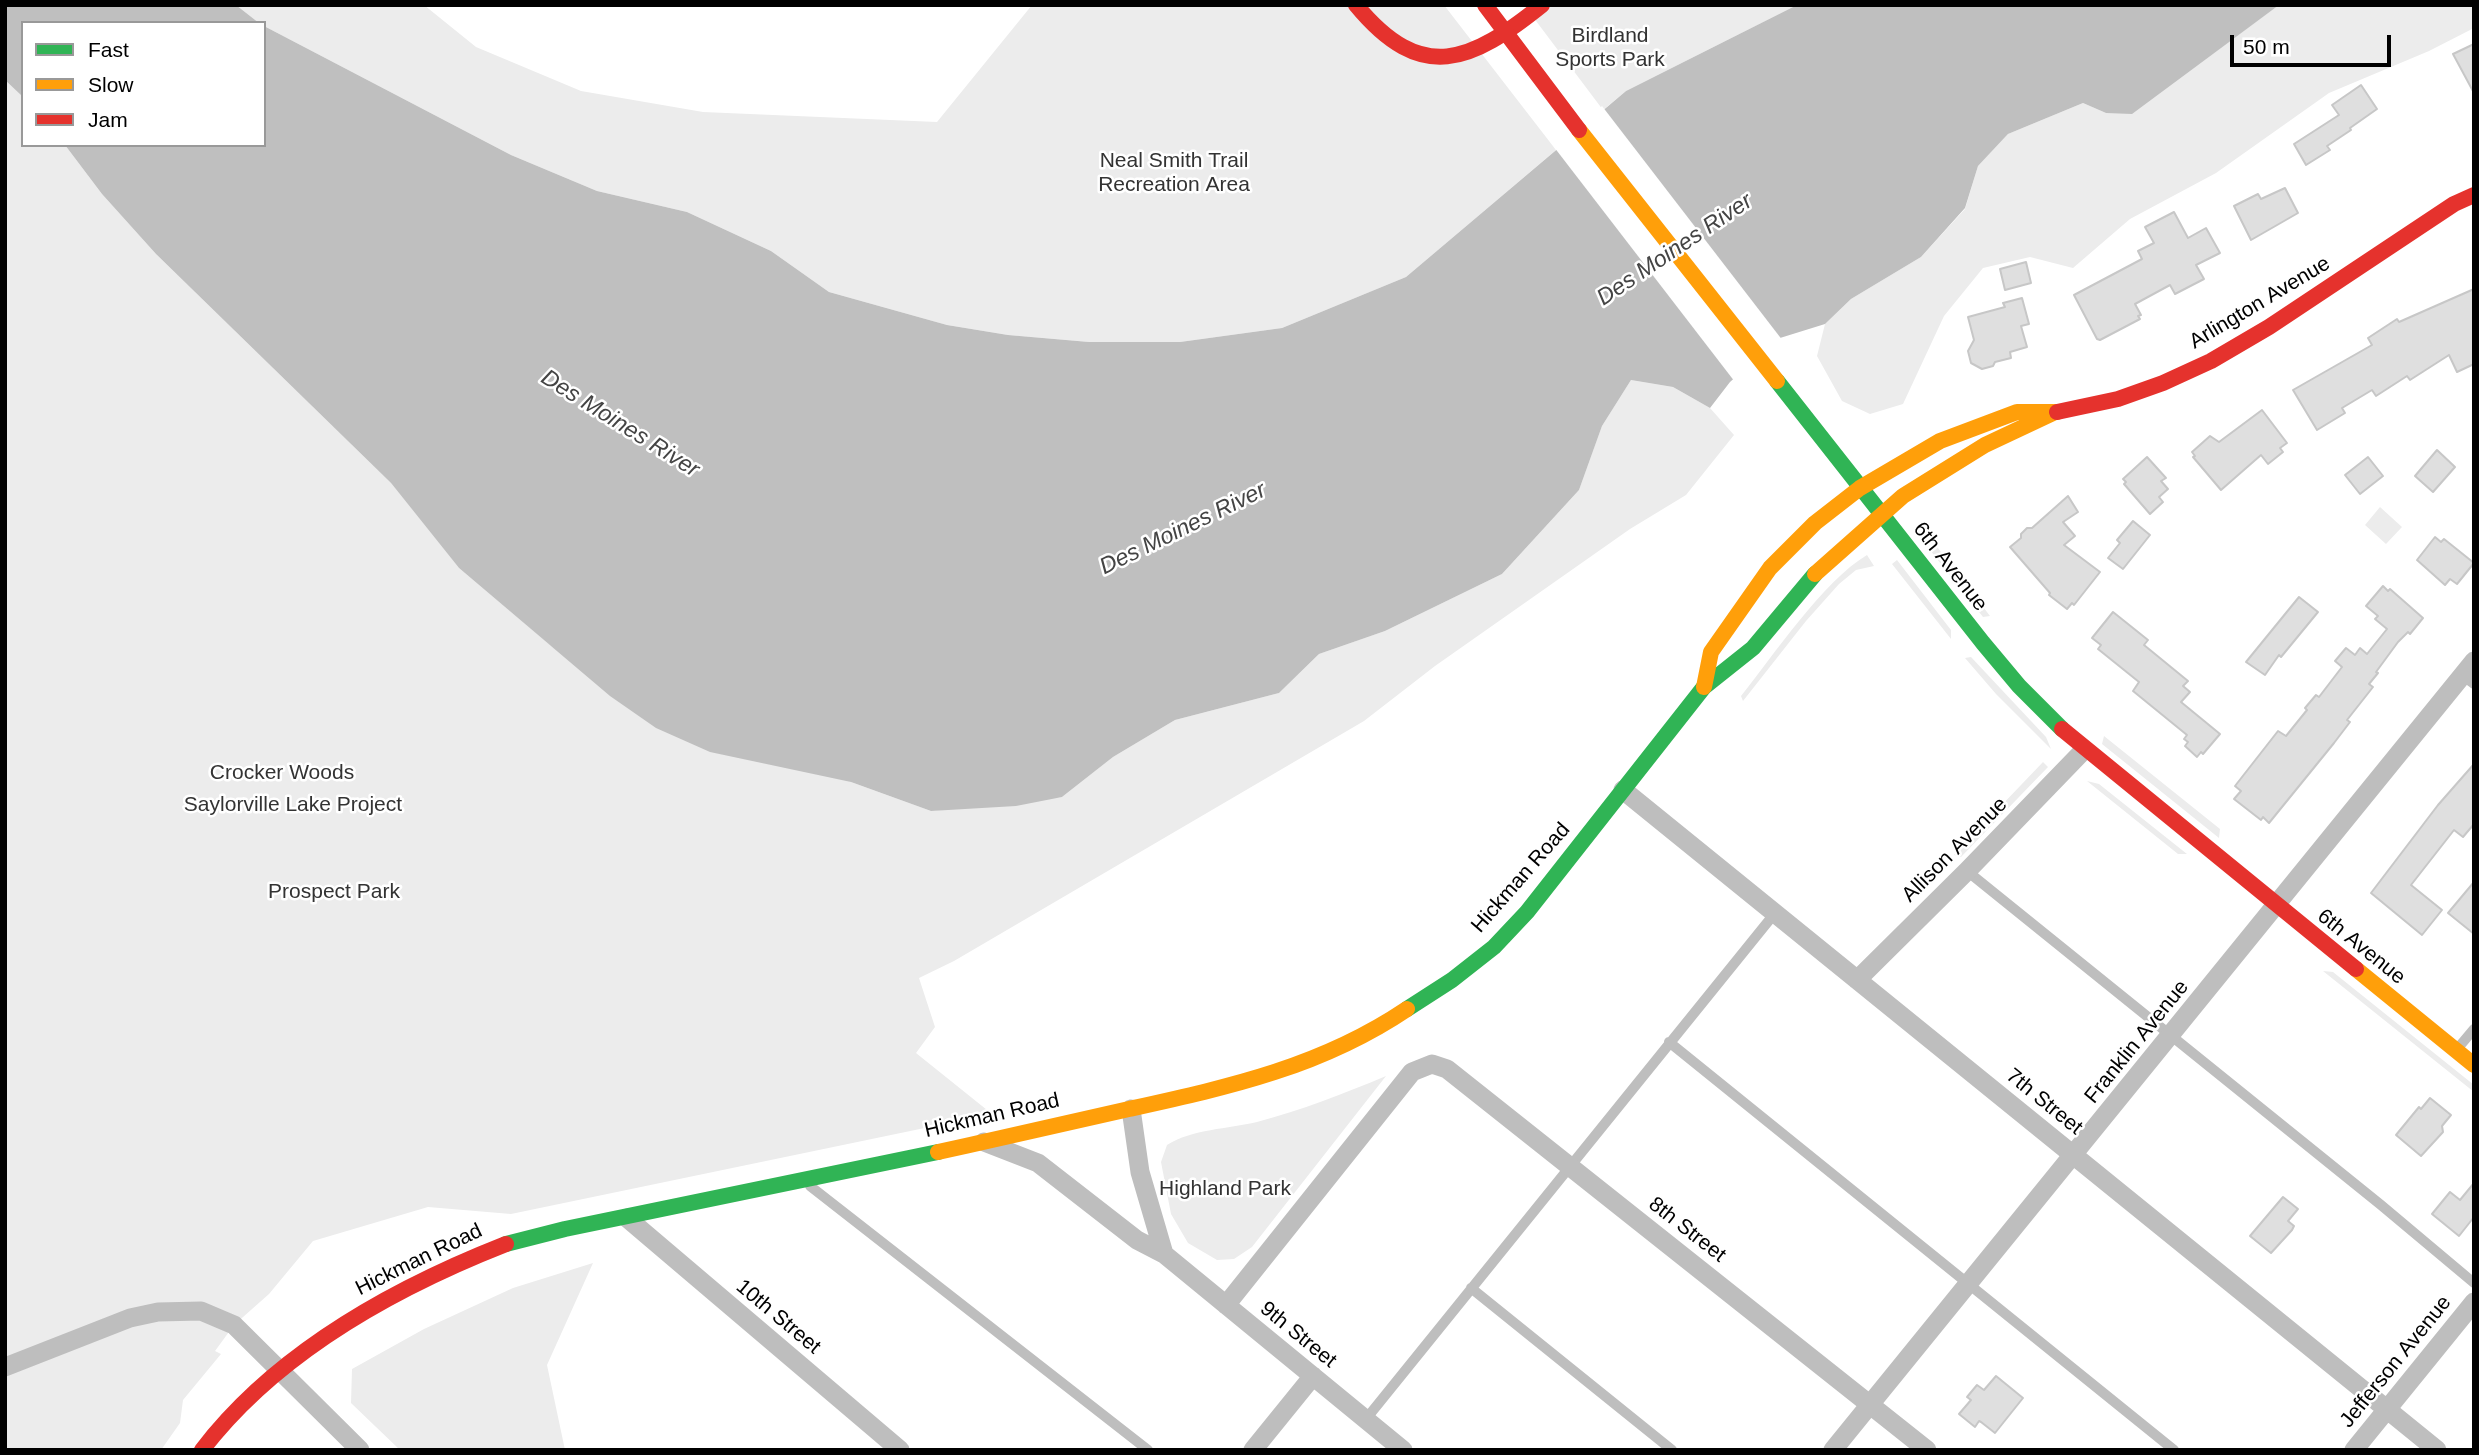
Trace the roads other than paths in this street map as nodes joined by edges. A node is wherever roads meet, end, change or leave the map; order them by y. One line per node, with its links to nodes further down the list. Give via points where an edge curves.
1 (1356, 5): 3 (main road, via 1399,45 1425,56 1450,58 1489,46)
2 (1485, 5): 6 (main road, 6th Avenue, bridge)
3 (1542, 5)
4 (2474, 195): 5 (main road, Arlington Avenue, via 2211,360 2118,399)
5 (2053, 413): 6 (main road, Arlington Avenue, via 2017,412 1975,426); 7 (main road, Arlington Avenue, via 1950,465)
6 (1860, 488): 7 (main road, 6th Avenue); 9 (main road, Hickman Road, via 1815,523 1770,568 1711,652)
7 (1881, 514): 9 (main road, Hickman Road, via 1820,568 1754,648); 10 (main road, 6th Avenue, via 2019,687)
8 (2470, 673): 13 (street, Franklin Avenue)
9 (1704, 687): 11 (main road, Hickman Road)
10 (2084, 750): 12 (street, Allison Avenue); 13 (main road, 6th Avenue)
11 (1623, 790): 14 (street, 7th Street); 21 (main road, Hickman Road, via 1543,893 1494,947 1381,1027 1292,1068)
12 (1967, 872): 15 (street, Allison Avenue); 17 (lane)
13 (2275, 904): 17 (street, Franklin Avenue); 19 (main road, 6th Avenue)
14 (1775, 913): 15 (street, 7th Street); 18 (lane)
15 (1857, 980): 23 (street, 7th Street)
16 (2474, 1029): 19 (lane)
17 (2170, 1037): 23 (street, Franklin Avenue); 28 (lane)
18 (1669, 1042): 24 (lane); 29 (lane)
19 (2456, 1051): 20 (main road, 6th Avenue)
20 (2474, 1065)
21 (1131, 1109): 22 (main road, Hickman Road); 27 (street, via 1140,1172)
22 (984, 1142): 25 (main road, Hickman Road); 27 (street, 9th Street, via 1038,1163 1137,1240)
23 (2074, 1155): 29 (street, Franklin Avenue); 37 (street, 7th Street)
24 (1569, 1166): 30 (lane); 32 (street, 8th Street, via 1447,1069 1432,1064 1412,1072); 36 (street, 8th Street)
25 (804, 1181): 26 (main road, Hickman Road); 42 (lane)
26 (627, 1218): 34 (main road, Hickman Road, via 511,1242 458,1263 359,1315); 41 (street, 10th Street)
27 (1164, 1254): 32 (street, 9th Street)
28 (2474, 1283)
29 (1969, 1284): 36 (street, Franklin Avenue); 48 (lane)
30 (1471, 1289): 38 (lane); 45 (lane)
31 (2474, 1302): 37 (street, Jefferson Avenue)
32 (1226, 1305): 35 (street, 9th Street)
33 (5, 1367): 34 (street, via 130,1318 201,1311 234,1325)
34 (280, 1370): 39 (main road, Hickman Road); 40 (street)
35 (1313, 1376): 38 (street, 9th Street); 43 (street)
36 (1870, 1404): 46 (street, Franklin Avenue); 47 (street, 8th Street)
37 (2387, 1409): 49 (street, Jefferson Avenue); 50 (street, 7th Street)
38 (1366, 1419): 44 (street, 9th Street)
39 (202, 1450)
40 (360, 1450)
41 (900, 1450)
42 (1148, 1450)
43 (1253, 1450)
44 (1403, 1450)
45 (1672, 1450)
46 (1833, 1450)
47 (1927, 1450)
48 (2174, 1450)
49 (2354, 1450)
50 (2437, 1450)

